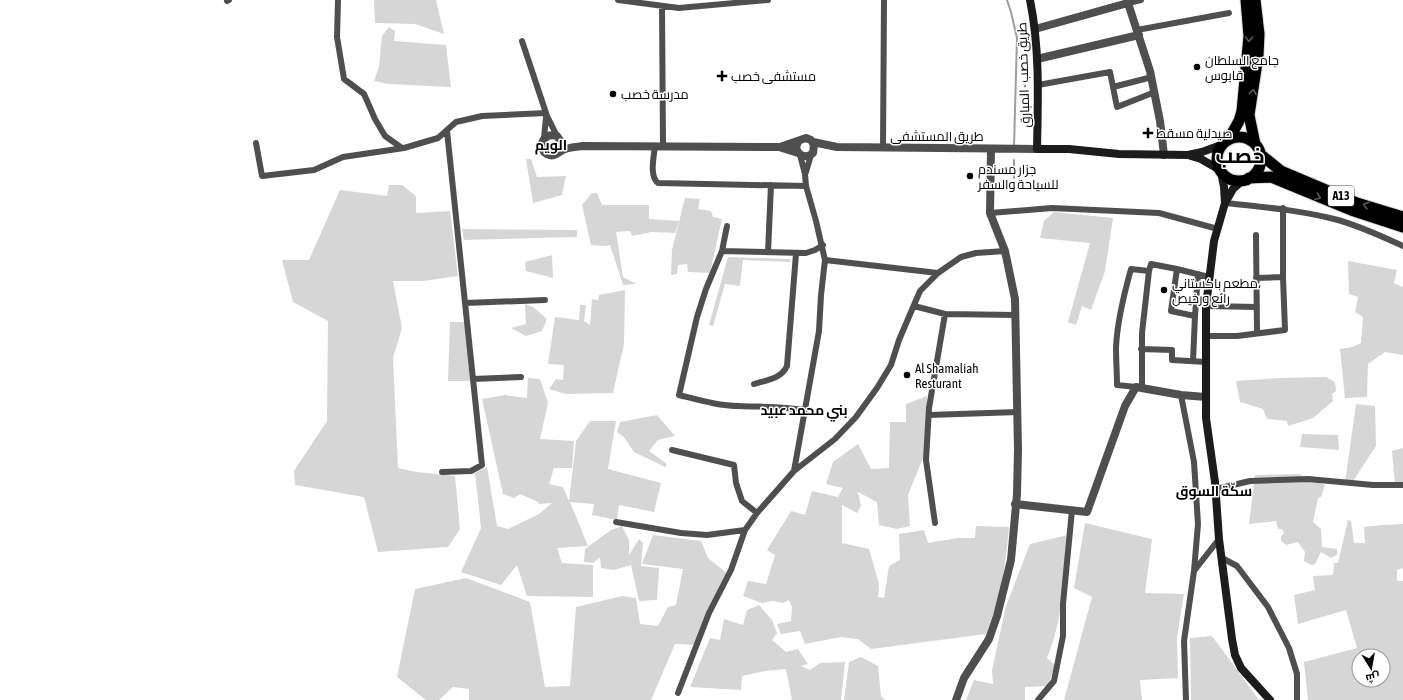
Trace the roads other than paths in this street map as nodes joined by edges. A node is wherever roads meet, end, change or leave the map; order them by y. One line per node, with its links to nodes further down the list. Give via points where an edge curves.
1 (338, 0): 34 (street, via 337,37 344,79 364,94 385,136)
2 (618, 0): 11 (street)
3 (768, 0): 9 (street)
4 (884, 0): 35 (street)
5 (1030, 0): 13 (main road, طريق خصب - المبارق)
6 (1141, 0): 10 (street)
7 (1246, 0): 27 (highway, one-way to 27, via 1249,36 1242,111 1239,121)
8 (1255, 0): 29 (highway, one-way to 8, via 1249,115 1258,56 1259,34)
9 (742, 1): 11 (street, via 679,8)
10 (1127, 2): 13 (street); 14 (street)
11 (662, 6): 31 (street)
12 (1229, 13): 14 (street)
13 (1035, 29): 16 (main road, طريق خصب - المبارق)
14 (1138, 33): 16 (street); 17 (street)
15 (522, 41): 21 (street)
16 (1037, 59): 18 (main road, طريق خصب - المبارق)
17 (1152, 77): 19 (street); 20 (street)
18 (1038, 85): 19 (street, via 1110,72); 37 (main road, طريق خصب - المبارق)
19 (1112, 87): 20 (street, via 1118,107)
20 (1155, 92): 42 (street)
21 (546, 114): 22 (street, via 482,116 456,122); 23 (street); 24 (street)
22 (447, 131): 34 (street, via 438,138); 72 (street)
23 (558, 137): 24 (street, via 552,135); 30 (street); 38 (street, via 562,144)
24 (544, 138): 38 (street, via 542,149 547,155 555,156)
25 (798, 142): 26 (street, via 806,138); 32 (street); 39 (street, via 796,147)
26 (813, 142): 33 (street, طريق المستشفى); 40 (street, via 815,147)
27 (1225, 142): 29 (highway, via 1240,136); 43 (main road); 44 (highway, via 1218,150 1216,160)
28 (256, 143): 34 (street, via 262,176 314,170 343,157)
29 (1255, 144): 41 (highway, A13)
30 (583, 146): 31 (street); 38 (street)
31 (659, 146): 32 (street); 47 (street, via 653,173 658,183)
32 (779, 147): 39 (street)
33 (837, 147): 35 (street, طريق المستشفى); 40 (street, طريق المستشفى)
34 (402, 148)
35 (883, 148): 36 (street, طريق المستشفى)
36 (991, 149): 37 (street, طريق المستشفى); 51 (street)
37 (1037, 149): 42 (main road)
38 (561, 151)
39 (799, 154): 40 (street, via 805,157); 45 (street)
40 (812, 154): 45 (street)
41 (1260, 154): 46 (highway, via 1259,168 1253,176); 52 (highway, A13, one-way to 41, via 1357,203 1282,171)
42 (1164, 155): 43 (main road)
43 (1188, 156): 44 (main road, via 1202,159)
44 (1220, 171): 46 (highway, A13, via 1238,181); 49 (main road)
45 (805, 174): 48 (street)
46 (1246, 179): 49 (main road, via 1233,189); 54 (highway, A13, one-way to 54, via 1271,178 1351,210)
47 (771, 185): 48 (street); 61 (street)
48 (806, 186): 57 (street)
49 (1225, 203): 50 (street); 55 (main road)
50 (1283, 208): 58 (street, via 1335,219); 69 (street)
51 (990, 213): 55 (street, via 1052,208 1159,213); 60 (street)
52 (1403, 217)
53 (727, 226): 59 (street)
54 (1403, 227)
55 (1218, 229): 68 (main road)
56 (1256, 235): 70 (street)
57 (822, 245): 62 (street, via 806,254); 63 (street)
58 (1403, 246)
59 (722, 251): 61 (street); 90 (street, via 697,317 679,395 721,405 788,407)
60 (1005, 251): 66 (street, via 961,257); 77 (street, via 1016,299)
61 (768, 252): 62 (street)
62 (796, 254): 86 (street, via 787,366 780,375)
63 (825, 260): 66 (street); 90 (street, via 819,331)
64 (1177, 269): 65 (street, via 1151,264); 67 (street); 78 (street, via 1171,312)
65 (1149, 271): 81 (street); 87 (street, via 1132,269 1122,307 1116,347 1117,385)
66 (938, 273): 73 (street, via 920,291)
67 (1198, 274): 68 (street); 78 (street)
68 (1209, 277): 74 (main road)
69 (1283, 277): 70 (street); 79 (street, via 1285,330)
70 (1256, 278): 75 (street)
71 (545, 300): 72 (street)
72 (465, 303): 85 (street)
73 (914, 306): 76 (street); 94 (street, via 891,365 856,417 835,439)
74 (1206, 306): 75 (street); 80 (main road)
75 (1257, 307): 79 (street)
76 (945, 314): 77 (street); 92 (street)
77 (1016, 315): 91 (street)
78 (1194, 316): 82 (street)
79 (1257, 333): 80 (street)
80 (1205, 336): 83 (main road)
81 (1141, 349): 82 (street, via 1172,350 1172,360); 87 (street)
82 (1194, 362): 83 (street)
83 (1206, 362): 89 (main road)
84 (521, 377): 85 (street)
85 (473, 379): 95 (street, via 482,465 471,471)
86 (754, 384)
87 (1139, 387): 88 (street); 99 (street, via 1122,413 1087,512)
88 (1181, 395): 89 (street); 106 (street, via 1194,462 1198,524)
89 (1206, 396): 97 (main road, via 1206,418)
90 (804, 410): 94 (street)
91 (1018, 412): 92 (street); 98 (street)
92 (928, 415): 102 (street, via 926,460)
93 (672, 450): 100 (street, via 734,465 742,501)
94 (794, 471): 100 (street)
95 (442, 472)
96 (1403, 485): 97 (street, via 1308,479 1250,481)
97 (1216, 489): 104 (main road)
98 (1015, 504): 99 (street); 108 (street, via 1011,560 997,616 988,639 964,678)
99 (1072, 510): 109 (street, via 1063,604 1063,636 1054,681)
100 (757, 512): 103 (street)
101 (616, 522): 103 (street, via 707,535)
102 (935, 524)
103 (745, 530): 107 (street, via 731,570 709,613)
104 (1219, 539): 105 (main road); 106 (street)
105 (1222, 558): 111 (main road, via 1235,655 1241,668); 112 (street, via 1237,566 1268,607 1289,648 1296,674)
106 (1194, 572): 110 (street, via 1184,641)
107 (678, 693)
108 (956, 700)
109 (1038, 700)
110 (1186, 700)
111 (1270, 700)
112 (1297, 700)

